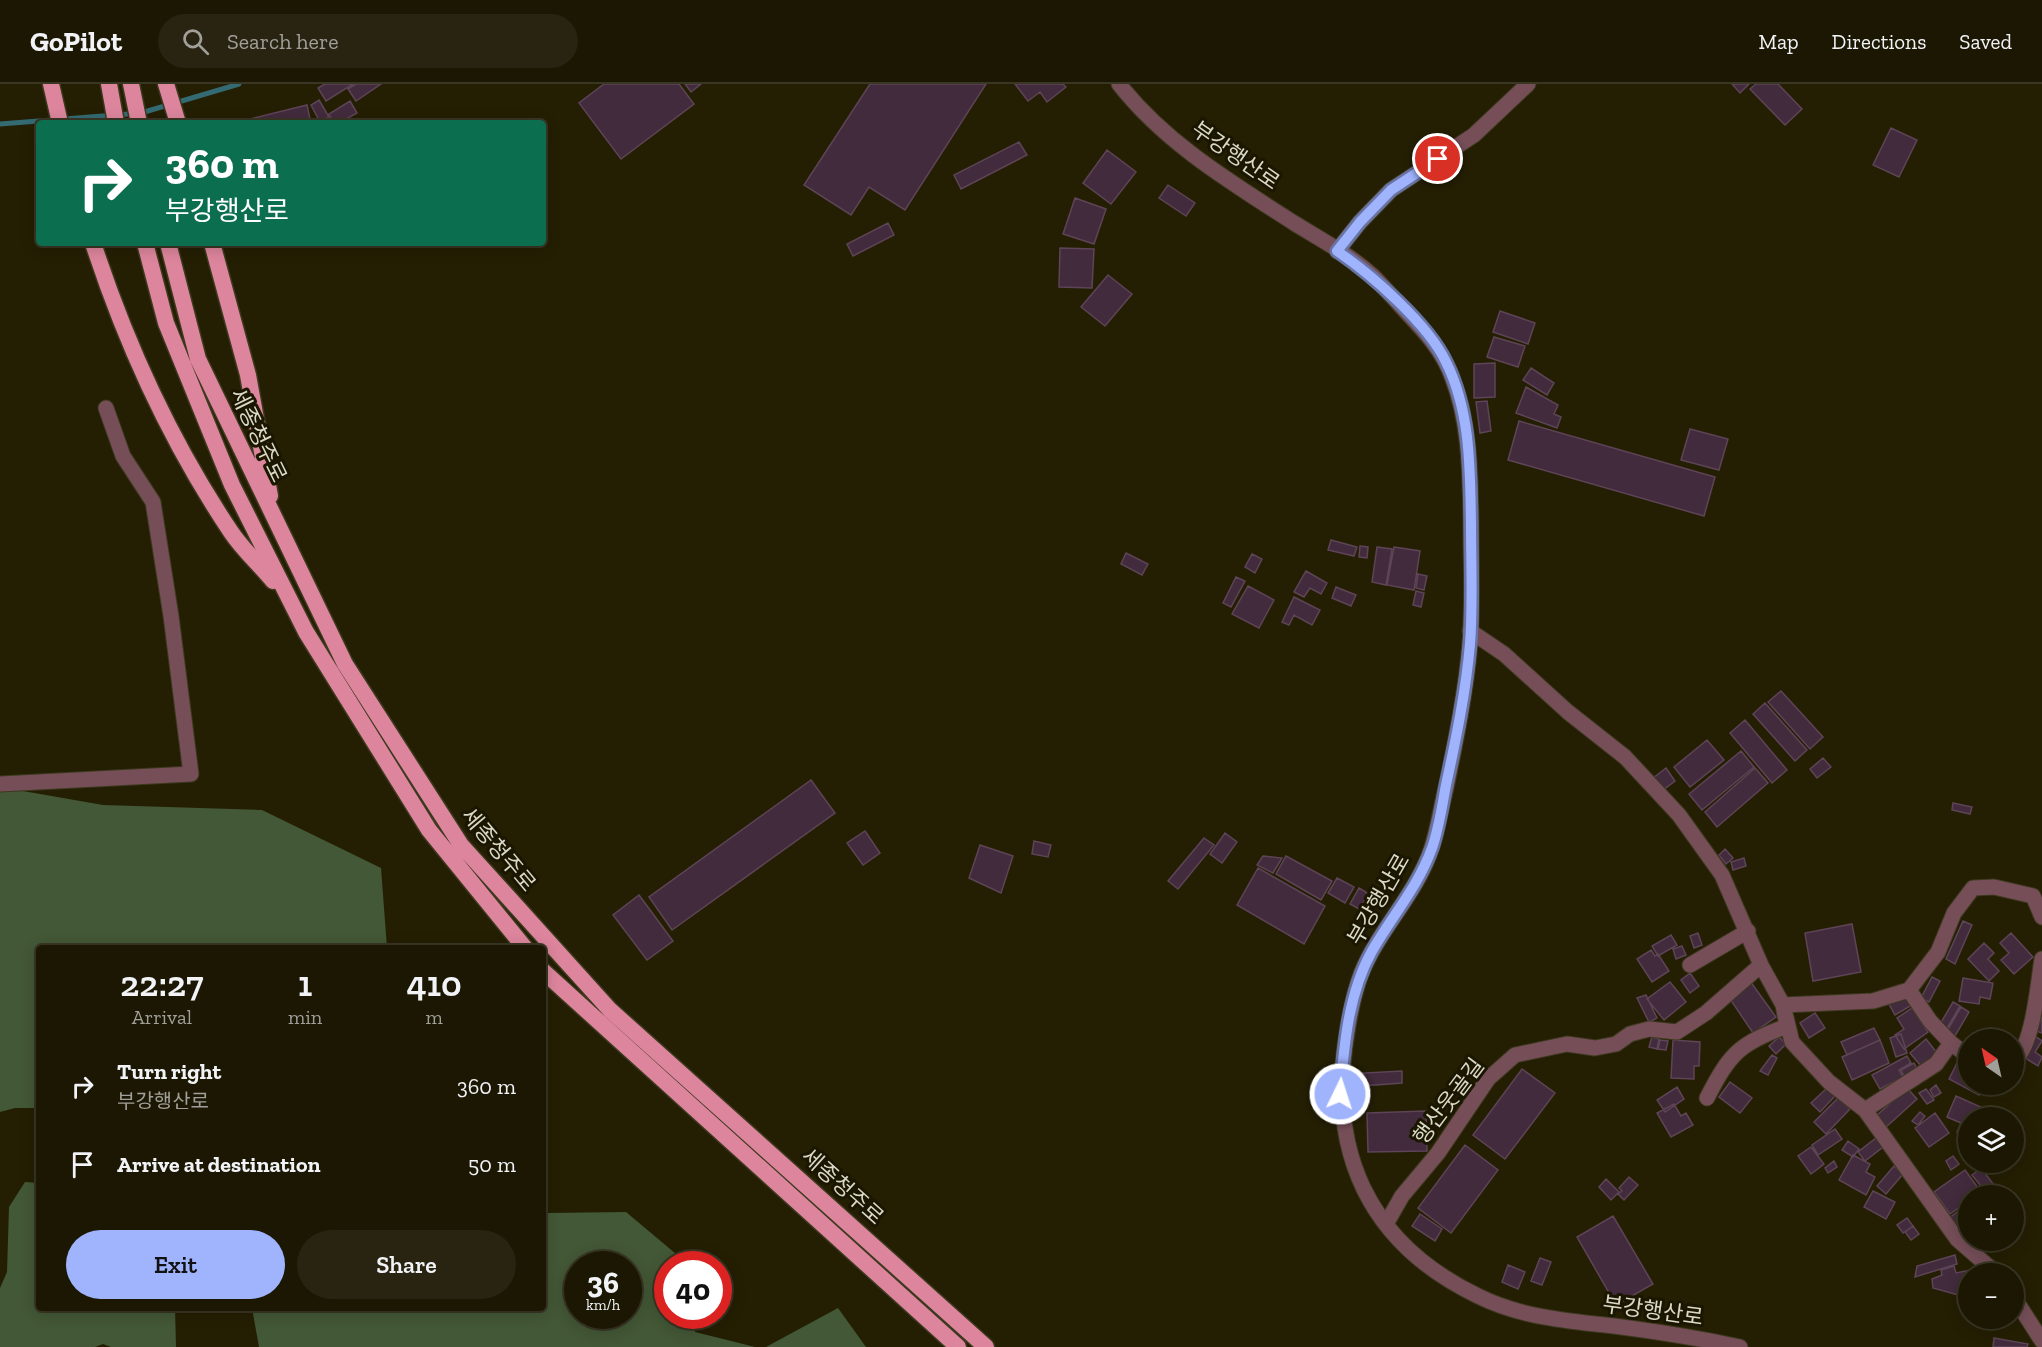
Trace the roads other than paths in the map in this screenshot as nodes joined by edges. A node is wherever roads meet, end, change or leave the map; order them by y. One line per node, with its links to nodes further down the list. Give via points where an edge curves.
1 (109, 84): 8 (highway)
2 (131, 84): 9 (highway)
3 (166, 84): 10 (highway)
4 (1119, 84): 15 (street, 부강행산로, via 1150,120 1190,151)
5 (1528, 84): 15 (street, via 1474,135 1391,190)
6 (52, 90): 7 (highway)
7 (59, 120)
8 (115, 120)
9 (138, 120)
10 (177, 120)
11 (94, 246): 18 (highway, via 115,312 183,453 232,534)
12 (146, 246): 18 (highway, 세종청주로, via 178,354 232,485)
13 (169, 246): 17 (highway, 세종청주로, via 198,359)
14 (213, 246): 17 (highway, via 248,375)
15 (1337, 251): 19 (street, 부강행산로, via 1371,274 1430,338 1446,360 1455,383 1470,461)
16 (106, 408): 20 (street, via 123,456 153,502 191,774)
17 (274, 517): 41 (highway, 세종청주로, via 345,664 461,845 610,1010)
18 (290, 600): 23 (highway, 세종청주로, via 429,830)
19 (1470, 631): 22 (street, via 1504,654 1625,757 1679,815 1722,875); 36 (street, 부강행산로, via 1454,751 1433,846 1421,875 1360,976 1344,1051 1340,1094 1354,1173)
20 (0, 784)
21 (2042, 917): 28 (street, via 2033,896 1994,887 1973,888 1954,913 1938,952)
22 (1748, 931): 25 (street); 26 (street)
23 (523, 945)
24 (2042, 959): 32 (street)
25 (1690, 965)
26 (1761, 965): 29 (street); 36 (street, 행산웃골길, via 1706,1013 1677,1032 1649,1029 1630,1034 1616,1044 1595,1048 1567,1044 1515,1055 1488,1079 1438,1153 1402,1196)
27 (546, 974): 40 (highway, 세종청주로)
28 (1909, 990): 29 (street, via 1873,1001); 31 (street, via 1930,1022)
29 (1784, 1005): 30 (street)
30 (1787, 1026): 34 (street, via 1742,1047 1726,1062); 35 (street, via 1792,1042 1829,1082)
31 (1951, 1043): 33 (street); 35 (street, via 1936,1064)
32 (2024, 1044)
33 (1958, 1048)
34 (1707, 1098)
35 (1864, 1110): 37 (street, via 1957,1239)
36 (1386, 1224): 42 (street, 부강행산로, via 1410,1250 1443,1275 1477,1296 1513,1311)
37 (1984, 1263)
38 (2024, 1313): 39 (street)
39 (2042, 1341)
40 (958, 1347)
41 (986, 1347)
42 (1740, 1347)

